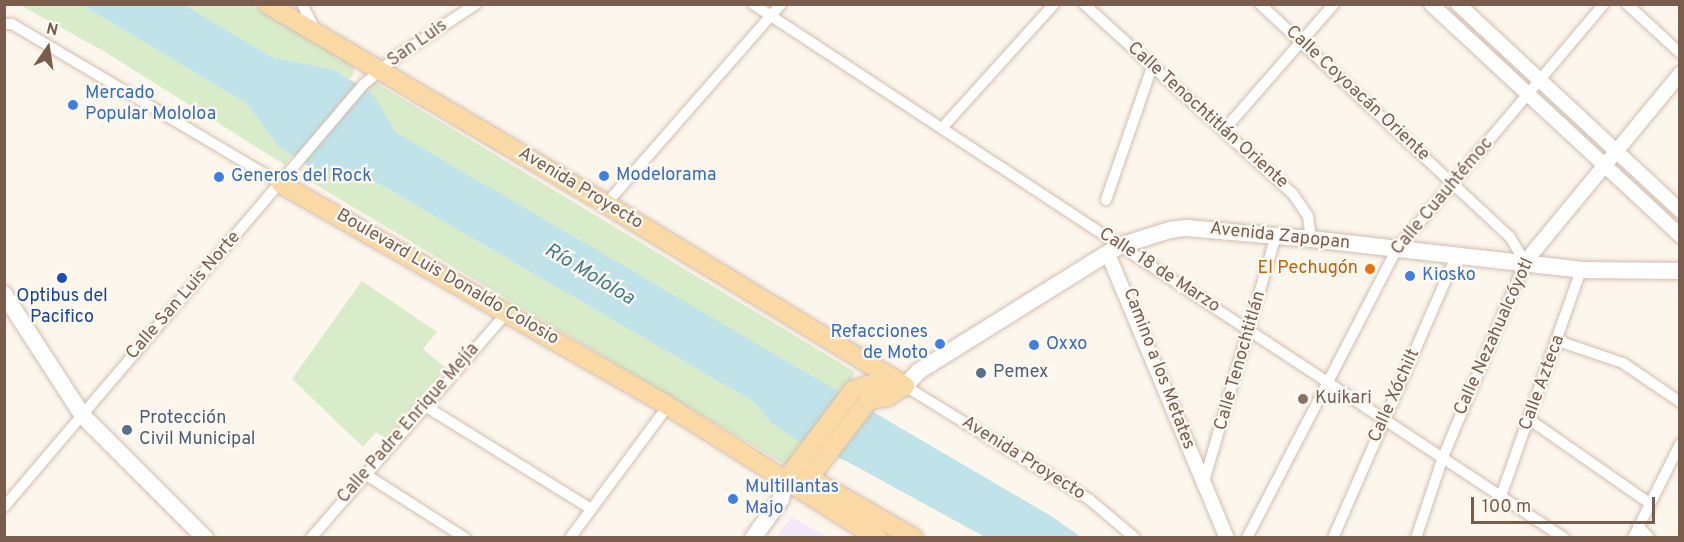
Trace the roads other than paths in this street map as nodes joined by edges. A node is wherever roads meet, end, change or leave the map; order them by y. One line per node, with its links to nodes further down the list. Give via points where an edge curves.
1 (267, 4): 16 (main road, Avenida Proyecto)
2 (302, 4): 16 (street)
3 (753, 4): 14 (street, Calle 18 de Marzo)
4 (781, 4): 14 (street)
5 (1054, 4): 25 (street)
6 (1084, 4): 19 (street, Calle Tenochtitlán Oriente)
7 (1260, 4): 17 (street, Calle Coyoacán Oriente)
8 (1334, 4): 17 (street)
9 (1431, 4): 24 (street)
10 (1458, 4): 22 (street)
11 (1604, 4): 22 (street, Calle Cuauhtémoc)
12 (1627, 4): 18 (street)
13 (473, 5): 20 (street, San Luis)
14 (771, 16): 25 (street, Calle 18 de Marzo); 32 (street)
15 (8, 24): 30 (street, Boulevard Luis Donaldo Colosio)
16 (317, 34): 20 (main road, Avenida Proyecto)
17 (1301, 43): 26 (street); 29 (street, Calle Coyoacán Oriente)
18 (1680, 53)
19 (1152, 67): 26 (street, Calle Tenochtitlán Oriente); 31 (street)
20 (380, 72): 23 (street, San Luis); 32 (main road, Avenida Proyecto)
21 (1680, 74): 27 (street, Calle Nezahualcóyotl)
22 (1539, 79): 24 (street, Calle Cuauhtémoc); 27 (street)
23 (363, 85): 30 (street, Calle San Luis Norte)
24 (1530, 96): 28 (street); 29 (street, Calle Cuauhtémoc)
25 (942, 128): 37 (street, Calle 18 de Marzo)
26 (1224, 130): 36 (street, Calle Tenochtitlán Oriente, via 1302,205)
27 (1616, 149): 28 (street, Calle Nezahualcóyotl); 33 (street)
28 (1606, 163): 34 (street); 40 (street, Calle Nezahualcóyotl)
29 (1452, 181): 38 (street, Calle Cuauhtémoc); 40 (street, Calle Coyoacán Oriente, via 1510,237)
30 (281, 184): 44 (main road, Boulevard Luis Donaldo Colosio); 52 (street, Calle San Luis Norte, via 173,305)
31 (1106, 200)
32 (606, 204): 48 (main road, Avenida Proyecto)
33 (1680, 210)
34 (1680, 235)
35 (1276, 236): 36 (main road, Avenida Zapopan); 37 (main road, Avenida Zapopan, via 1187,228); 45 (street, Calle Tenochtitlán)
36 (1311, 239): 38 (main road, Avenida Zapopan)
37 (1114, 250): 45 (street, Calle 18 de Marzo); 48 (main road, Avenida Zapopan); 60 (street, Camino a los Metates)
38 (1396, 250): 39 (main road, Avenida Zapopan); 47 (street, Calle Cuauhtémoc)
39 (1457, 254): 40 (main road, Avenida Zapopan); 53 (street, Calle Xóchilt)
40 (1525, 262): 41 (main road, Avenida Zapopan); 56 (street, Calle Nezahualcóyotl)
41 (1581, 270): 42 (main road, Avenida Zapopan); 46 (street, Calle Azteca)
42 (1680, 271)
43 (4, 294): 52 (main road)
44 (508, 311): 50 (street, Calle Padre Enrique Mejía); 51 (main road, Boulevard Luis Donaldo Colosio)
45 (1251, 330): 47 (street, Calle 18 de Marzo); 60 (street, Calle Tenochtitlán)
46 (1558, 341): 49 (street, via 1623,363); 54 (street, Calle Azteca)
47 (1328, 381): 53 (street, Calle 18 de Marzo); 75 (street, Calle Cuauhtémoc)
48 (899, 382): 59 (main road, via 887,397 868,400 824,458); 59 (main road, via 853,390 807,448); 73 (street, Avenida Proyecto, via 1090,500)
49 (1680, 402)
50 (425, 406): 58 (street, Calle Padre Enrique Mejía); 64 (street)
51 (668, 406): 59 (main road, Boulevard Luis Donaldo Colosio); 64 (street)
52 (83, 416): 63 (street, Calle San Luis Norte); 66 (main road)
53 (1384, 418): 56 (street, Calle 18 de Marzo); 76 (street, Calle Xóchilt)
54 (1530, 420): 61 (street, Calle Azteca); 62 (street)
55 (1680, 444): 57 (street)
56 (1443, 457): 61 (street, Calle 18 de Marzo); 77 (street, Calle Nezahualcóyotl)
57 (1676, 461): 62 (street)
58 (365, 474): 67 (street, Calle Padre Enrique Mejía); 68 (street)
59 (794, 483): 70 (main road); 71 (main road, Boulevard Luis Donaldo Colosio); 72 (main road, Boulevard Luis Donaldo Colosio)
60 (1203, 486): 74 (street, Camino a los Metates)
61 (1500, 496): 78 (street, Calle 18 de Marzo)
62 (1649, 502): 65 (street)
63 (4, 507)
64 (591, 509): 69 (street)
65 (1638, 526): 79 (street); 80 (street)
66 (205, 537)
67 (311, 537)
68 (465, 537)
69 (570, 537)
70 (753, 537)
71 (878, 537)
72 (914, 537)
73 (1136, 537)
74 (1227, 537)
75 (1247, 537)
76 (1333, 537)
77 (1417, 537)
78 (1564, 537)
79 (1633, 537)
80 (1650, 537)

